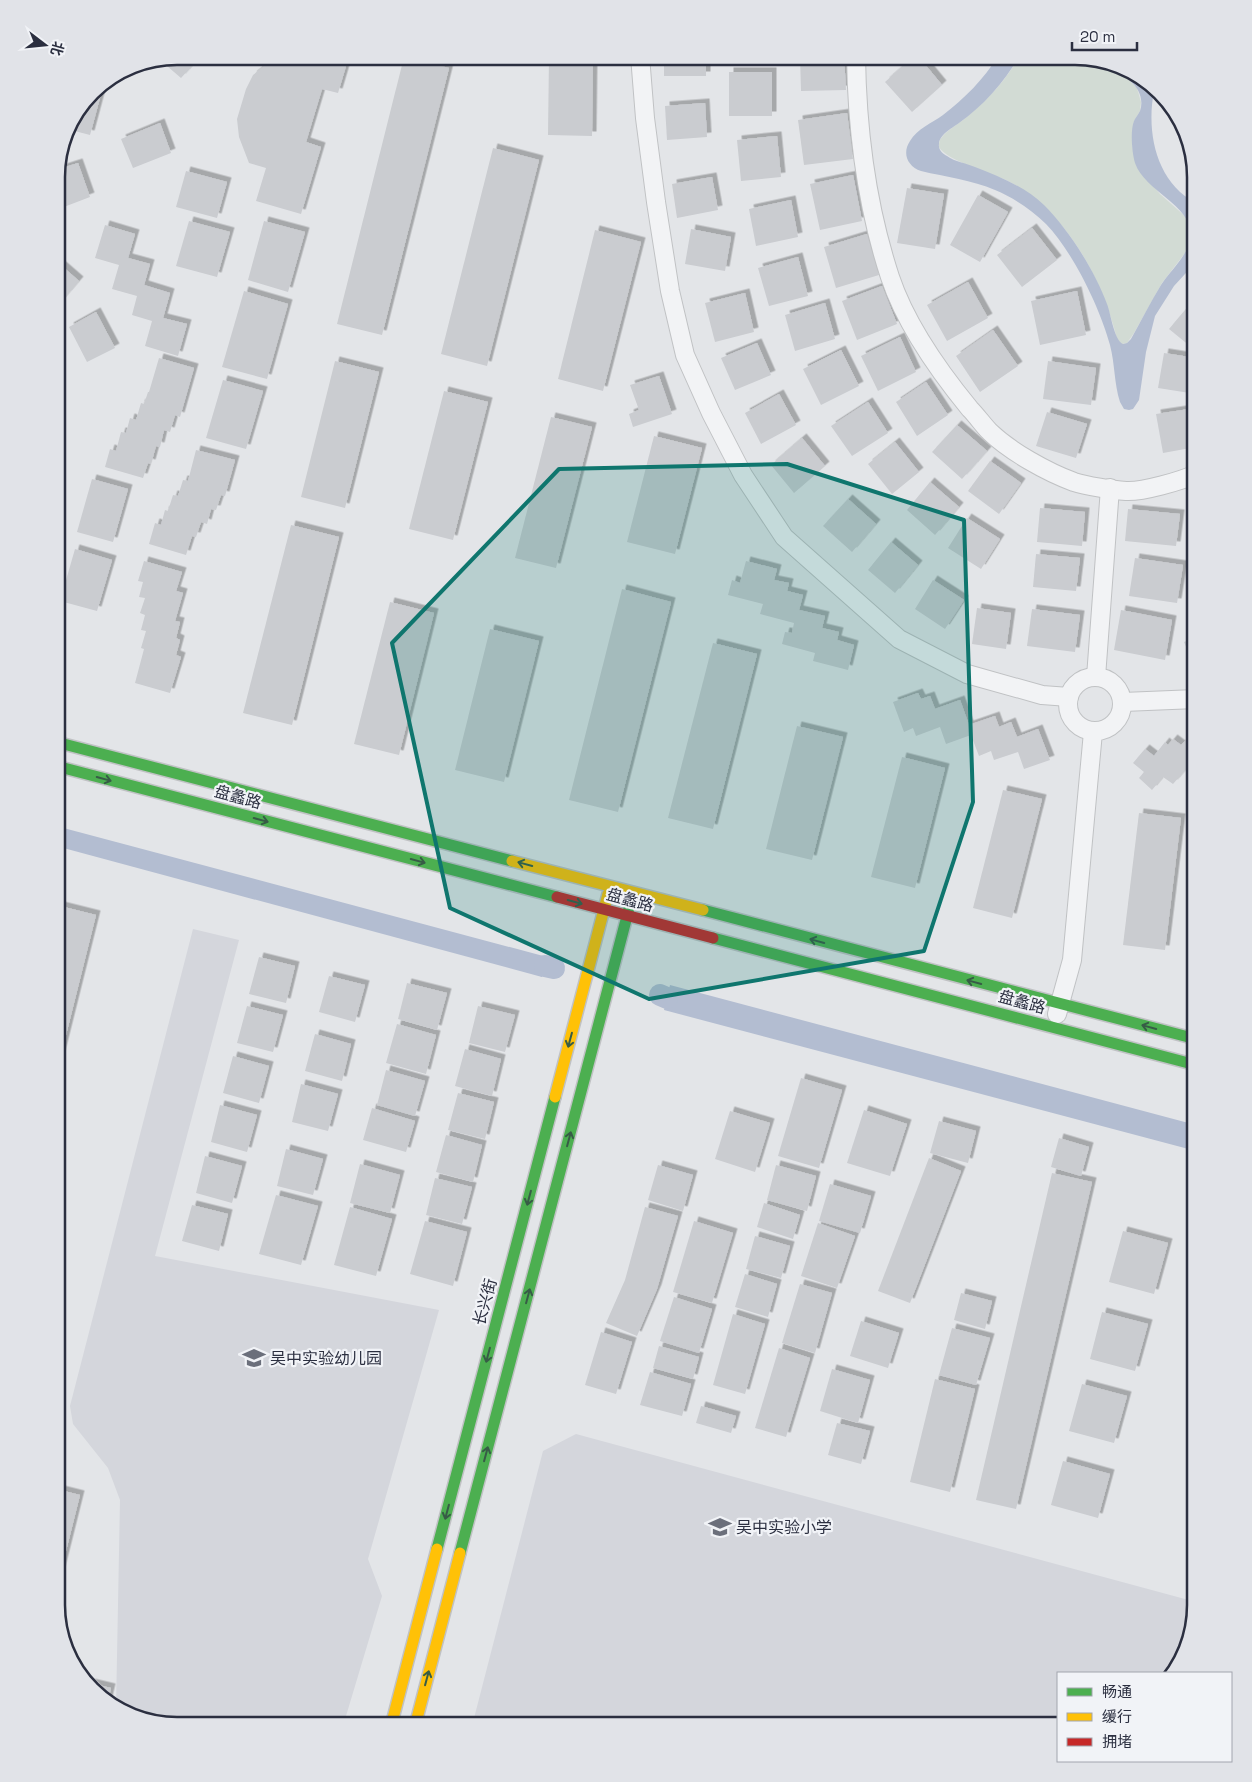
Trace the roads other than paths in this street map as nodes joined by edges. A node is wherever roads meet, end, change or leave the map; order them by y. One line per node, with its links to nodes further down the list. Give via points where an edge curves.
1 (641, 65): 6 (street, via 645,118 670,292 686,355 743,475 784,537 899,639 967,674 1042,695)
2 (856, 65): 4 (street, via 862,150 873,210 891,278 926,351 954,389 998,438 1031,462 1075,482)
3 (1187, 478): 4 (street, via 1128,491)
4 (1110, 488): 5 (street)
5 (1096, 677): 6 (street, via 1079,683); 8 (street, via 1104,678 1117,687)
6 (1069, 697): 9 (street, via 1068,707 1076,724)
7 (1187, 699): 8 (street)
8 (1123, 702): 9 (street, via 1122,712 1111,727)
9 (1093, 732): 16 (street, via 1072,960)
10 (65, 744): 12 (main road, 盘蠡路, one-way to 10)
11 (65, 768): 14 (main road, 盘蠡路, one-way to 14)
12 (610, 886): 13 (main road, 盘蠡路); 14 (main road, 长兴街)
13 (633, 892): 15 (main road); 16 (main road, 盘蠡路, one-way to 13)
14 (604, 910): 15 (main road, 盘蠡路); 20 (main road, 长兴街, one-way to 20)
15 (626, 916): 17 (main road, 盘蠡路); 21 (main road, one-way to 15)
16 (1060, 1004): 17 (street); 18 (main road, 盘蠡路, one-way to 16)
17 (1053, 1027): 19 (main road, 盘蠡路)
18 (1187, 1037)
19 (1187, 1062)
20 (393, 1717)
21 (417, 1717)

